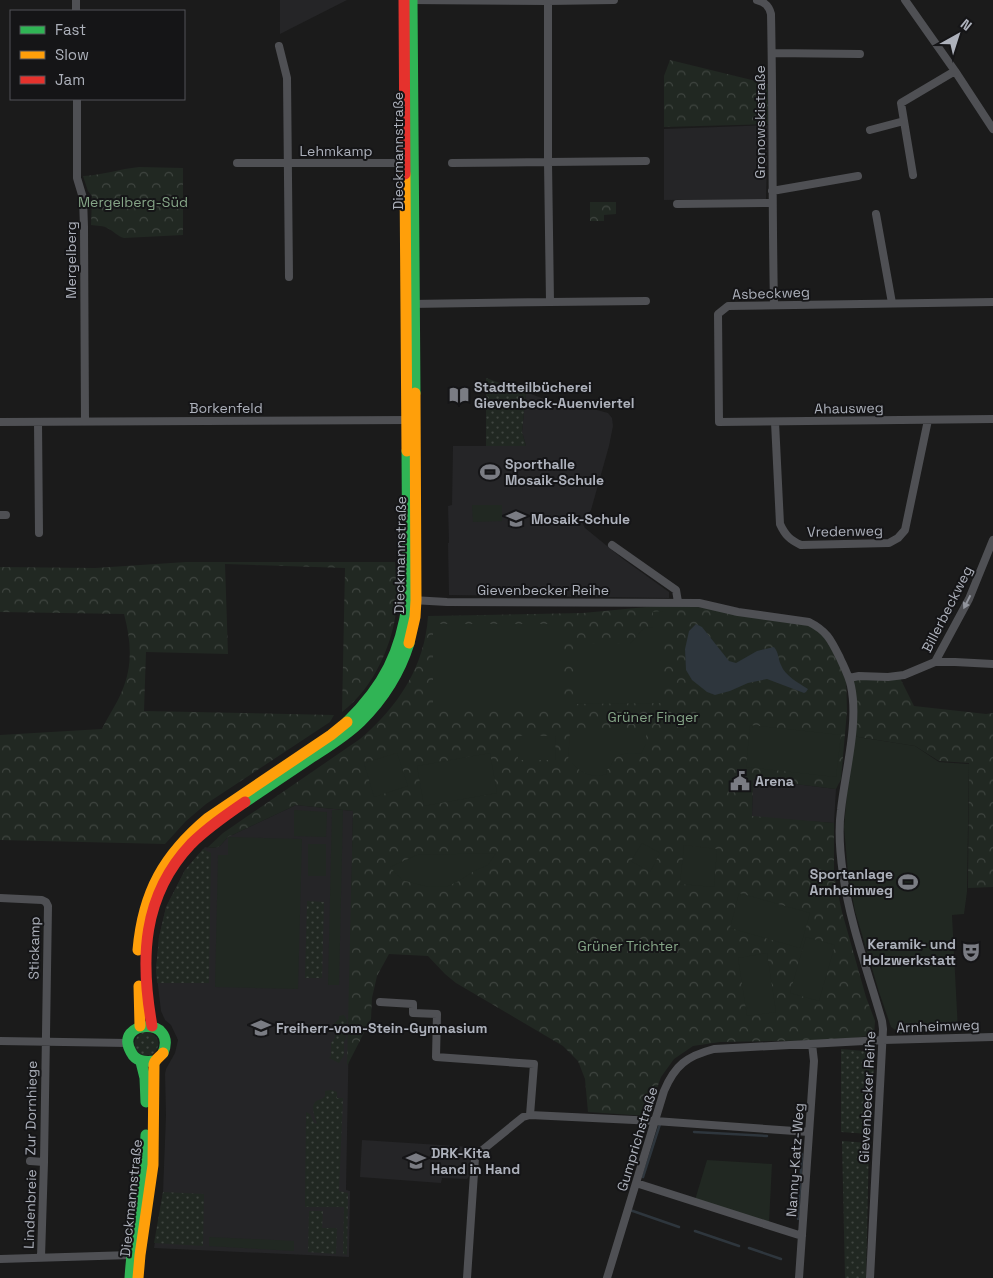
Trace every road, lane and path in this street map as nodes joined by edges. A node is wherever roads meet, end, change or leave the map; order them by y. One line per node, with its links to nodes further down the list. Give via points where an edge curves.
1 (404, 0): 2 (street); 18 (street, Dieckmannstraße)
2 (412, 0): 6 (street); 18 (street, Dieckmannstraße)
3 (614, 0): 6 (street)
4 (757, 0): 8 (street, Gronowskistraße, via 766,3 771,14)
5 (904, 0): 10 (street)
6 (548, 1): 16 (street)
7 (279, 46): 20 (street, Lehmkamp, via 287,78)
8 (772, 53): 9 (street, Gronowskistraße); 23 (street, Gronowskistraße)
9 (860, 54)
10 (956, 71): 12 (street, via 901,102); 13 (street)
11 (77, 100): 38 (street, Mergelberg, via 77,178 83,198 84,227)
12 (904, 121): 14 (street); 21 (street)
13 (993, 129)
14 (870, 130)
15 (646, 161): 16 (street)
16 (548, 162): 19 (street); 29 (street)
17 (237, 163): 20 (street, Lehmkamp)
18 (409, 163): 20 (street, Lehmkamp); 31 (street, Dieckmannstraße)
19 (452, 163)
20 (288, 164): 27 (street, Lehmkamp)
21 (913, 175)
22 (858, 176): 23 (street, Gronowskistraße)
23 (772, 191): 24 (street, Gronowskistraße)
24 (772, 203): 25 (street); 33 (street, Gronowskistraße)
25 (677, 204)
26 (876, 214): 32 (street)
27 (289, 277)
28 (646, 301): 29 (street)
29 (550, 302): 31 (street)
30 (993, 302): 32 (street, Asbeckweg)
31 (410, 304): 36 (street, Dieckmannstraße)
32 (892, 304): 33 (street, Asbeckweg)
33 (774, 305): 34 (street, Asbeckweg, via 728,306 718,314)
34 (718, 409): 41 (street, Ahausweg, via 719,422)
35 (993, 419): 37 (street, Ahausweg)
36 (411, 420): 38 (street, Borkenfeld); 45 (street, Dieckmannstraße)
37 (928, 420): 41 (street, Ahausweg); 41 (street, Vredenweg, via 905,530 889,543 801,544 785,534 780,524)
38 (85, 421): 40 (street, Borkenfeld)
39 (0, 422): 40 (street, Borkenfeld)
40 (38, 422): 42 (street)
41 (775, 422)
42 (39, 533)
43 (993, 540): 47 (street, Billerbeckweg, one-way to 47, via 969,599)
44 (612, 546): 46 (street, via 676,590)
45 (412, 600): 46 (street, Gievenbecker Reihe); 52 (street, Dieckmannstraße, via 394,658 381,683 363,706 349,721 197,826 161,870 149,894 140,926 138,954)
46 (678, 602): 49 (street, Gievenbecker Reihe, via 809,622 827,634)
47 (934, 662): 48 (street); 49 (street, Billerbeckweg, via 904,675)
48 (993, 664)
49 (849, 678): 54 (street, Gievenbecker Reihe, via 854,719 839,827 843,874 850,911 882,1020)
50 (0, 898): 56 (street, Stickamp, via 42,900 48,906)
51 (380, 1002): 61 (street, via 413,1004 412,1013 438,1014 436,1057 534,1064)
52 (146, 1026): 57 (street, via 132,1033); 59 (street, Dieckmannstraße, via 164,1036 163,1053)
53 (993, 1037): 54 (street, Arnheimweg)
54 (883, 1040): 58 (street, Gumprichstraße); 76 (street, Gievenbecker Reihe)
55 (0, 1041): 56 (street, Zur Dornhiege)
56 (45, 1042): 57 (street, Zur Dornhiege); 65 (street, Zur Dornhiege)
57 (128, 1043): 60 (street, Dieckmannstraße, via 132,1056)
58 (812, 1044): 62 (street, Gumprichstraße, via 701,1052 679,1066 670,1078); 63 (street, Nanny-Katz-Weg, via 814,1061)
59 (155, 1061): 60 (street); 72 (street, Dieckmannstraße, via 153,1165)
60 (141, 1062): 68 (street, Dieckmannstraße, via 146,1084 146,1147)
61 (530, 1115): 62 (street); 73 (street, via 475,1158)
62 (655, 1121): 63 (street); 66 (street, Gumprichstraße)
63 (809, 1132): 67 (street, Nanny-Katz-Weg)
64 (30, 1161): 65 (street, Zur Dornhiege)
65 (44, 1162): 69 (street, Lindenbreie)
66 (636, 1183): 67 (street); 74 (street, Gumprichstraße)
67 (802, 1236): 75 (street, Nanny-Katz-Weg)
68 (131, 1255): 69 (street, Lindenbreie); 71 (street, Dieckmannstraße)
69 (41, 1257): 70 (street, Lindenbreie)
70 (0, 1259)
71 (130, 1278)
72 (138, 1278)
73 (467, 1278)
74 (607, 1278)
75 (799, 1278)
76 (870, 1278)

